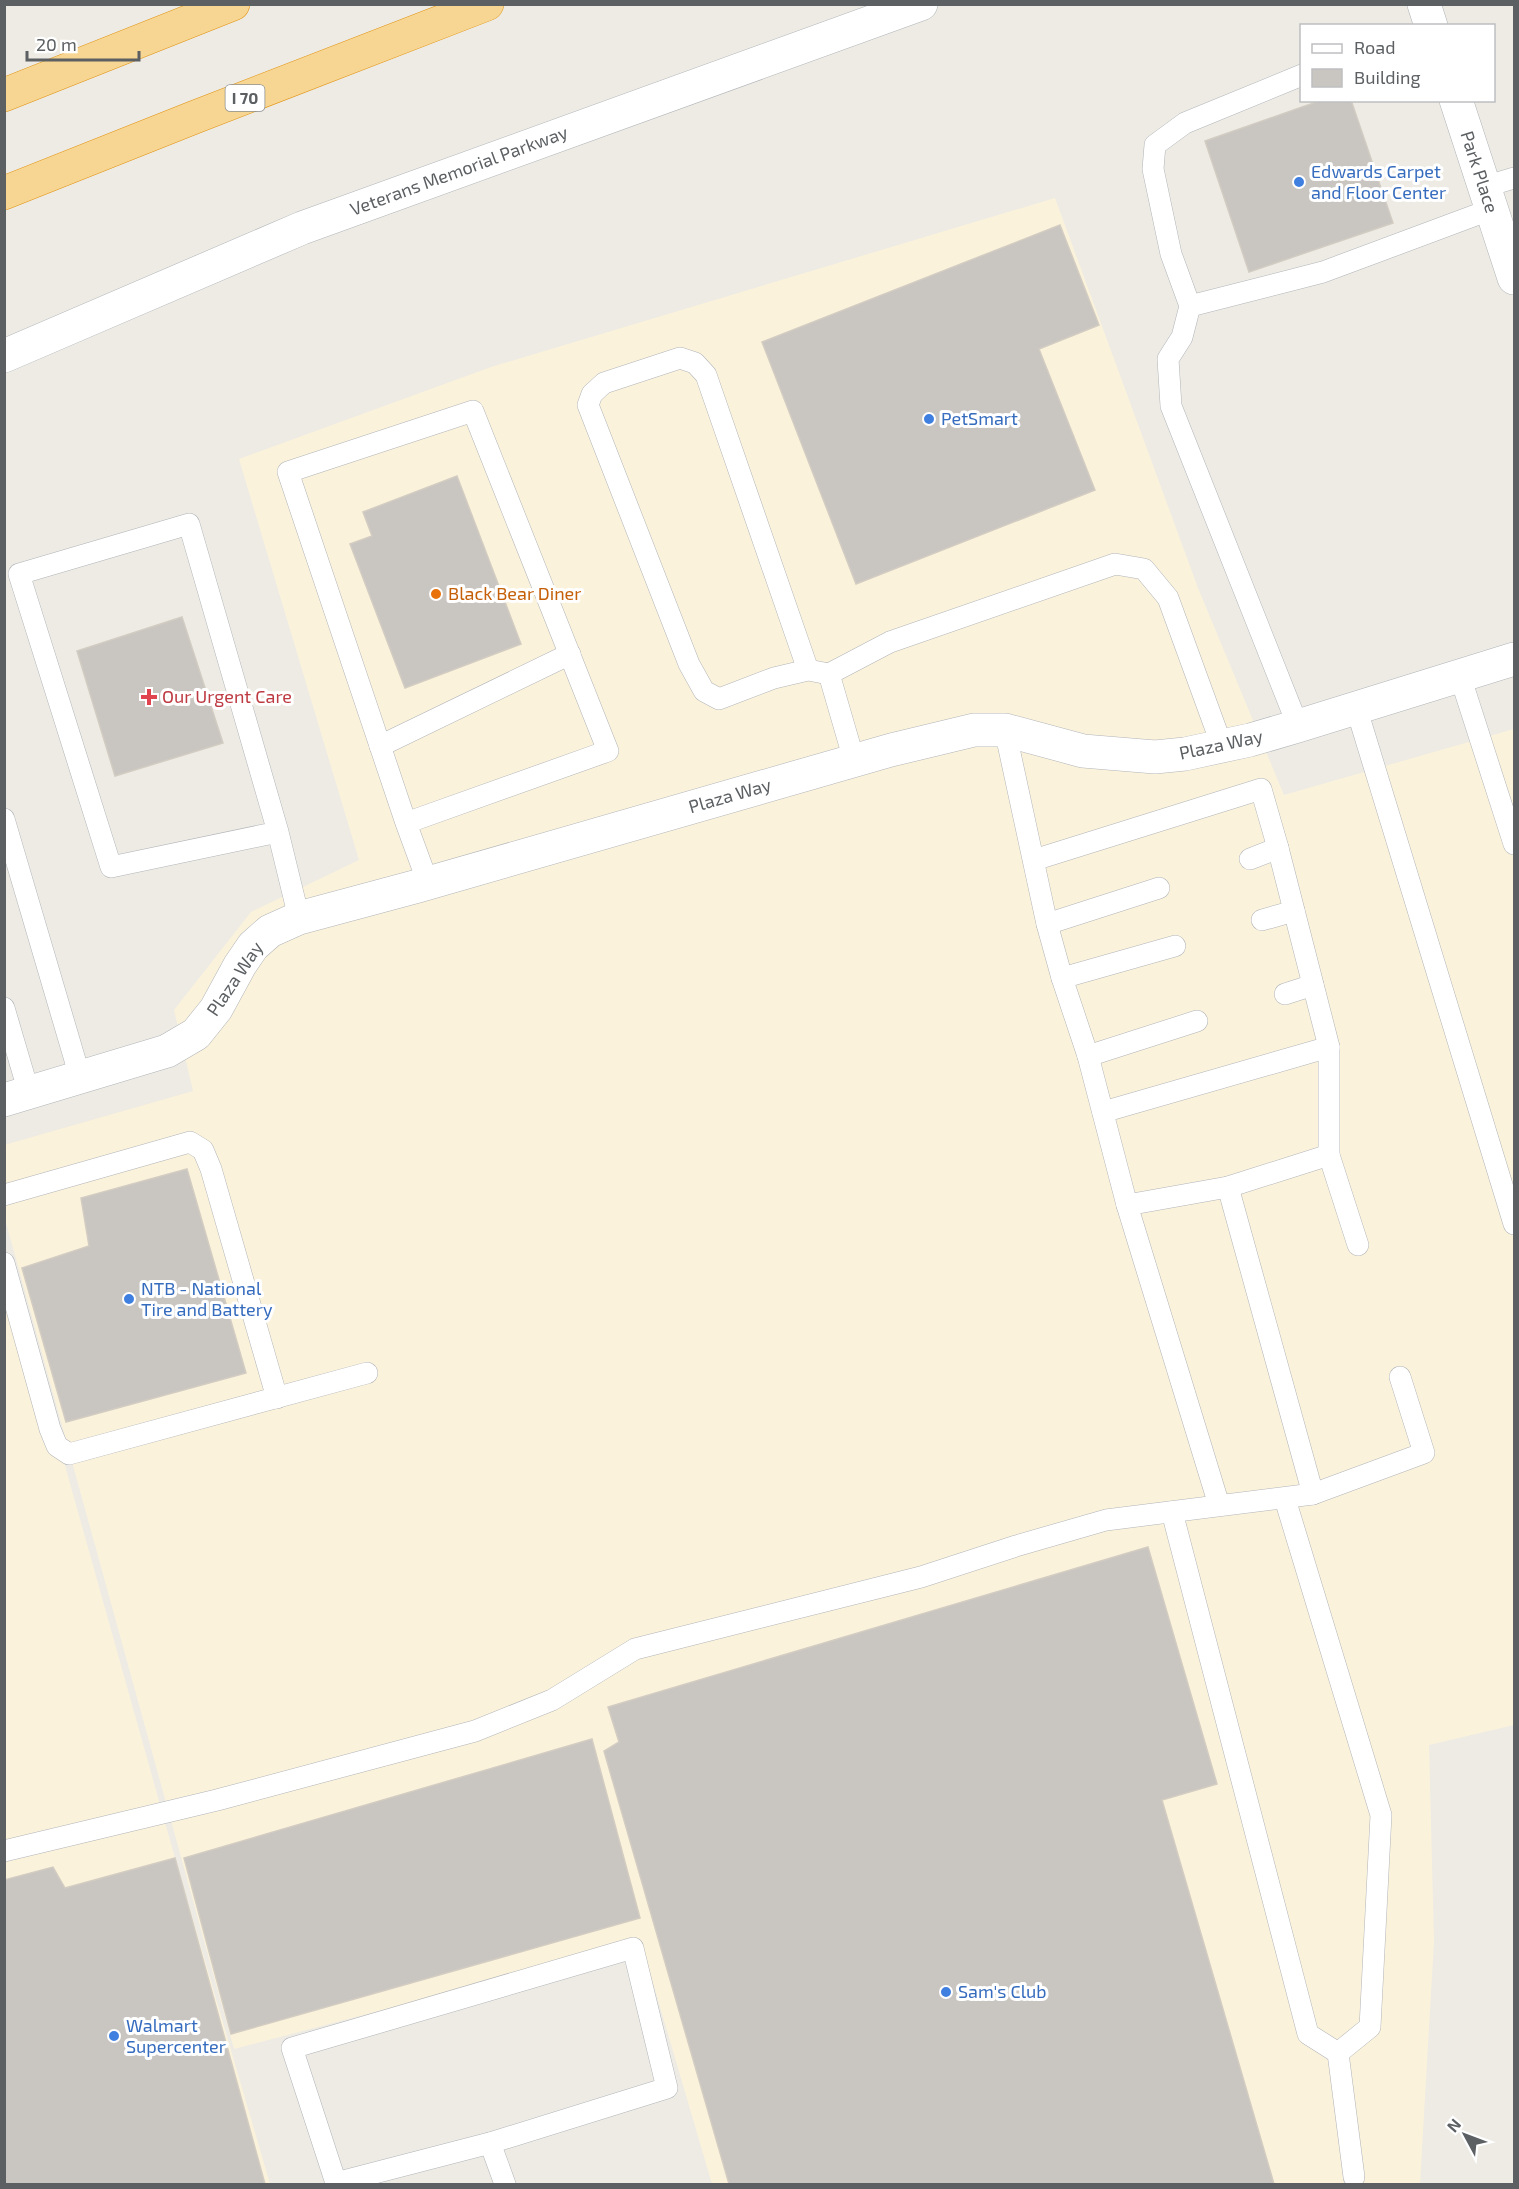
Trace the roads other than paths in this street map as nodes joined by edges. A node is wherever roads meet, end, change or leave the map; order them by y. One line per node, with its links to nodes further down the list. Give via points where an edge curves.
1 (233, 4): 7 (highway)
2 (488, 4): 10 (highway, I 70)
3 (921, 4): 13 (street, Veterans Memorial Parkway, via 302,228)
4 (1424, 4): 5 (street)
5 (1430, 24)
6 (1300, 76): 12 (lane, via 1185,123 1155,145 1153,169 1171,254)
7 (4, 95)
8 (1457, 102): 9 (street, Park Place)
9 (1497, 192): 11 (street, Park Place); 12 (lane, via 1323,272)
10 (4, 193)
11 (1515, 278)
12 (1190, 306): 20 (lane, via 1182,337 1168,359 1171,406)
13 (4, 356)
14 (570, 654): 22 (lane); 22 (lane, via 473,411 288,472); 26 (lane, via 608,751)
15 (1515, 659): 18 (street, Plaza Way)
16 (808, 670): 16 (lane, via 719,699 704,691 689,664 588,405 592,394 604,383 680,358 694,363 706,375); 17 (lane)
17 (829, 674): 23 (lane, via 890,642 1115,564 1144,568 1168,598); 24 (lane)
18 (1460, 676): 19 (street, Plaza Way); 28 (lane)
19 (1356, 707): 20 (street, Plaza Way); 53 (lane)
20 (1298, 726): 23 (street, Plaza Way)
21 (1005, 730): 23 (street, Plaza Way, via 1083,751 1155,758); 24 (street, Plaza Way, via 974,730); 31 (lane)
22 (380, 746): 26 (lane)
23 (1222, 746)
24 (854, 760): 32 (street, Plaza Way)
25 (4, 819): 46 (lane)
26 (405, 823): 32 (lane)
27 (278, 832): 27 (lane, via 189,524 19,574 111,867); 35 (lane)
28 (1515, 844)
29 (1278, 848): 30 (lane); 31 (lane, via 1261,789); 34 (lane)
30 (1250, 859)
31 (1034, 860): 37 (lane)
32 (428, 883): 35 (street, Plaza Way)
33 (1159, 888): 37 (lane)
34 (1294, 911): 36 (lane); 40 (lane)
35 (299, 918): 46 (street, Plaza Way, via 270,932 253,946 216,1010 196,1034 167,1052)
36 (1262, 920)
37 (1047, 924): 39 (lane)
38 (1175, 946): 39 (lane)
39 (1062, 978): 45 (lane)
40 (1313, 985): 41 (lane); 44 (lane)
41 (1285, 994)
42 (4, 1008): 47 (lane)
43 (1197, 1021): 45 (lane)
44 (1329, 1047): 48 (lane); 49 (lane)
45 (1088, 1056): 48 (lane)
46 (80, 1077): 47 (street, Plaza Way)
47 (17, 1096)
48 (1103, 1112): 52 (lane)
49 (1329, 1155): 50 (lane); 54 (lane)
50 (1228, 1187): 52 (lane); 59 (lane)
51 (4, 1195): 58 (lane, via 190,1142 203,1150)
52 (1127, 1205): 61 (lane)
53 (1515, 1224)
54 (1358, 1245)
55 (4, 1263): 58 (lane, via 50,1429 57,1446 69,1454)
56 (367, 1373): 58 (lane)
57 (1400, 1377): 59 (lane, via 1424,1453)
58 (277, 1398)
59 (1313, 1494): 60 (lane)
60 (1285, 1499): 61 (lane); 64 (lane, via 1381,1815 1370,2027)
61 (1220, 1505): 62 (lane)
62 (1172, 1512): 63 (lane, via 1106,1521 921,1577 635,1649 552,1700 475,1731 217,1800); 64 (lane, via 1308,2034)
63 (4, 1851)
64 (1338, 2053): 66 (lane)
65 (490, 2143): 65 (lane, via 667,2088 633,1948 292,2048 336,2182); 67 (lane)
66 (1354, 2177)
67 (505, 2184)

